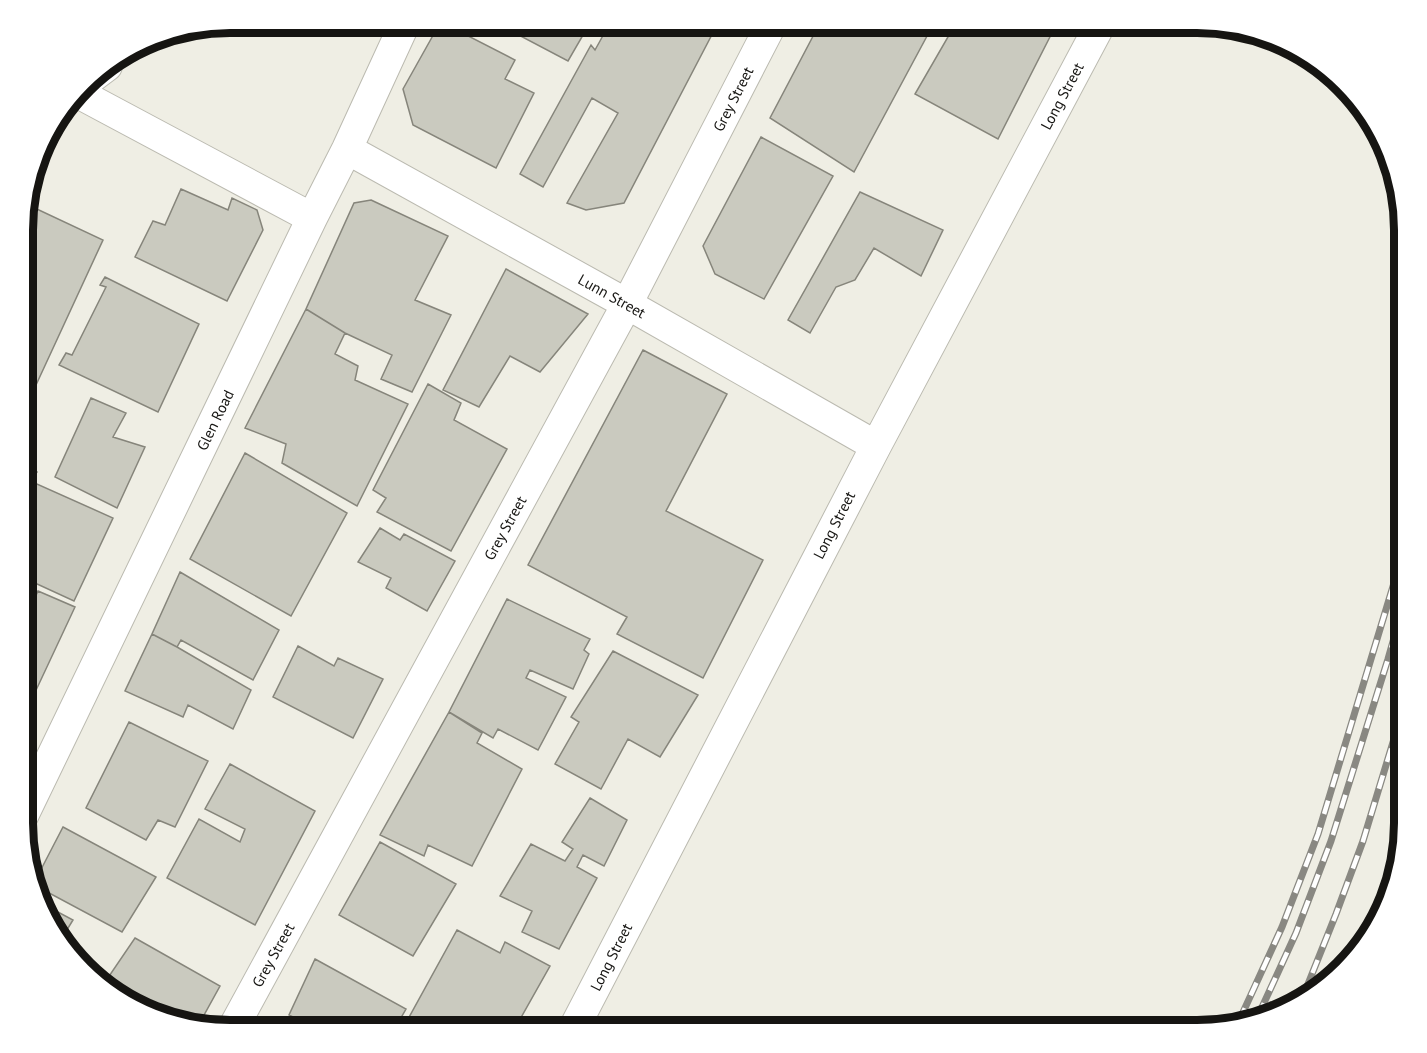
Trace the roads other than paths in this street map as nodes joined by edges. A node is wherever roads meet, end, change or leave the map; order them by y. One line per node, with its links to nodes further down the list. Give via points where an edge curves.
1 (400, 33): 5 (street, Glen Road)
2 (767, 33): 7 (street, Grey Street)
3 (1096, 33): 8 (street, Long Street)
4 (86, 97): 6 (street)
5 (347, 149): 6 (street, Glen Road); 7 (street, Lunn Street)
6 (312, 218): 9 (street, Glen Road)
7 (627, 304): 8 (street, Lunn Street); 10 (street, Grey Street)
8 (876, 446): 11 (street, Long Street)
9 (33, 795)
10 (237, 1020)
11 (578, 1020)

